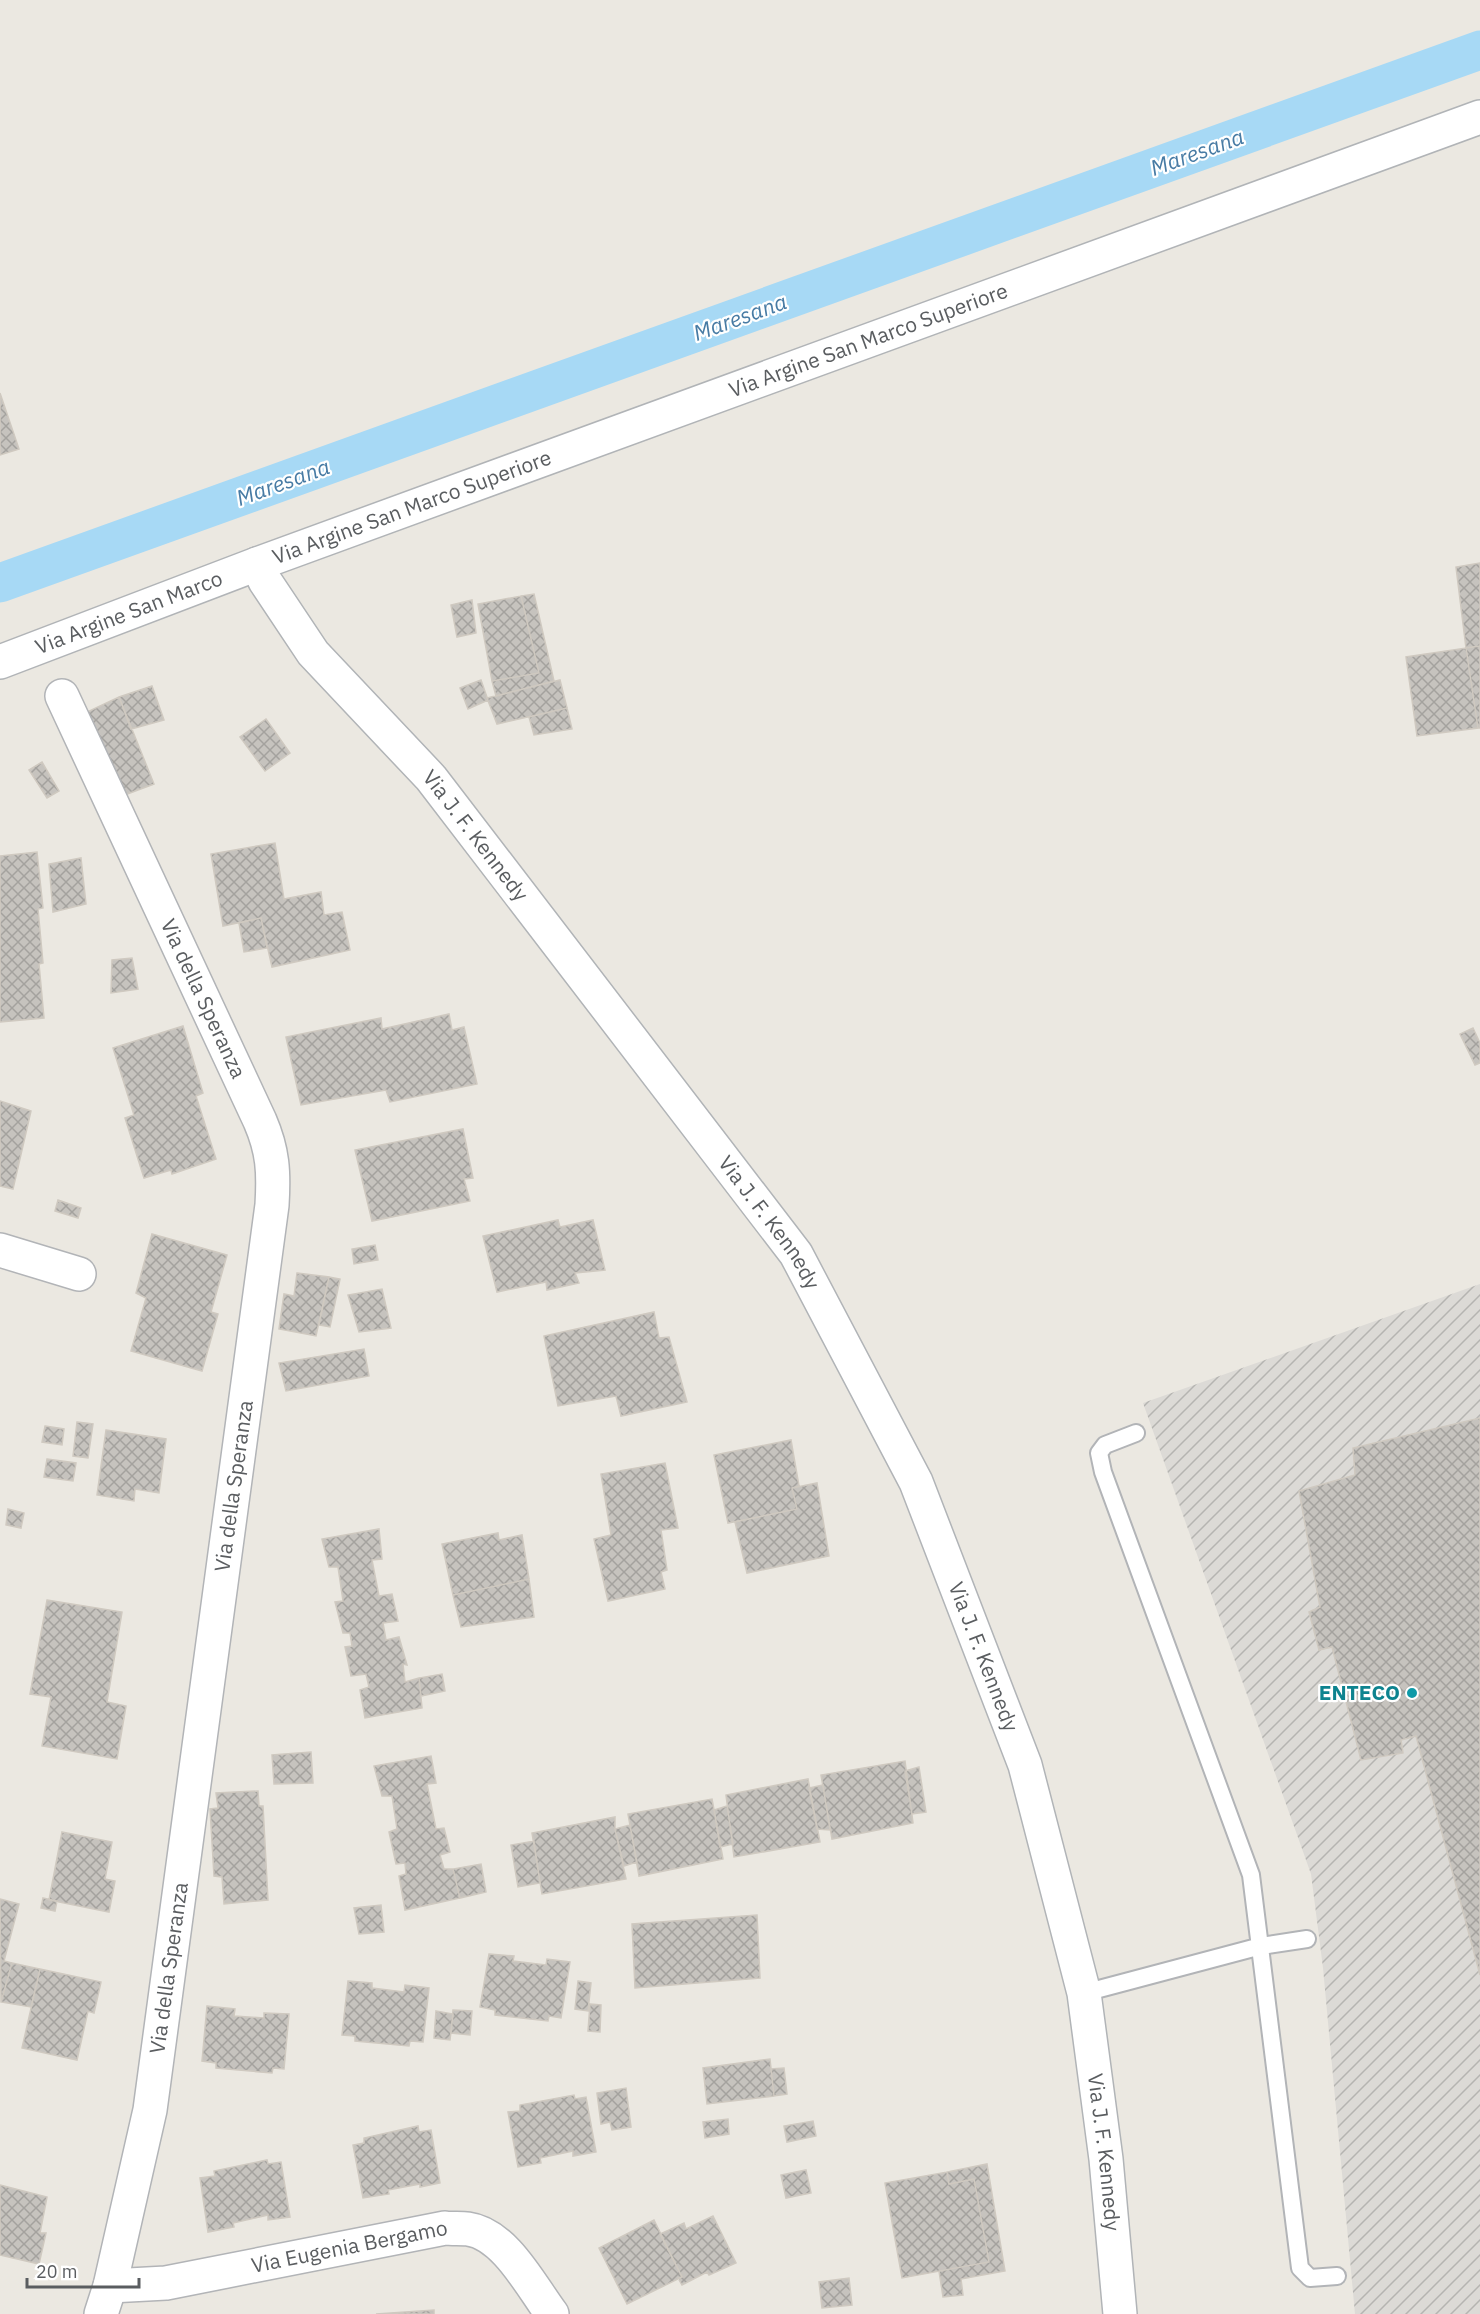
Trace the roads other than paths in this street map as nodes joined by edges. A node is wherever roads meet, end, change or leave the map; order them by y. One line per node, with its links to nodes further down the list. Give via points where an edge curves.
1 (1480, 117): 2 (street, Via Argine San Marco Superiore)
2 (256, 564): 3 (street, Via Argine San Marco); 10 (street, Via J. F. Kennedy, via 313,653 432,778 796,1254 916,1482 1024,1765)
3 (0, 662)
4 (62, 696): 12 (street, Via della Speranza, via 260,1121 274,1173 150,2110)
5 (0, 1250): 6 (street)
6 (79, 1274)
7 (1136, 1433): 9 (lane, via 1105,1445 1099,1453 1103,1472 1251,1875)
8 (1306, 1939): 9 (lane)
9 (1262, 1946): 10 (lane); 11 (lane, via 1300,2268 1310,2278)
10 (1084, 1992): 14 (street, Via J. F. Kennedy, via 1106,2159)
11 (1337, 2276)
12 (105, 2300): 13 (street, Via Eugenia Bergamo, via 166,2283 445,2228 469,2229 502,2246)
13 (552, 2314)
14 (1120, 2314)

